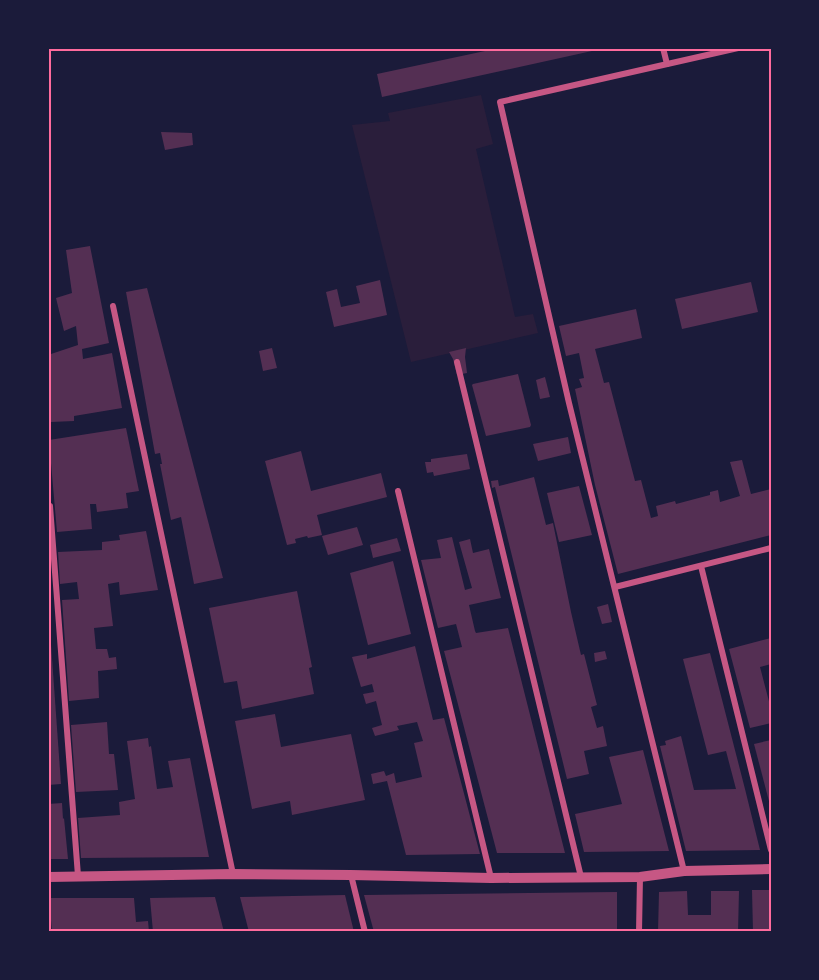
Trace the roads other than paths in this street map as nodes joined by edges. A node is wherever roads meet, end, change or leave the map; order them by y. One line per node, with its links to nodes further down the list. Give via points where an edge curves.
1 (663, 48): 3 (street)
2 (738, 48): 3 (street)
3 (667, 64): 10 (street, via 500,102)
4 (113, 306): 14 (street)
5 (457, 362): 18 (street)
6 (398, 491): 20 (street)
7 (50, 506): 16 (street)
8 (771, 548): 9 (street)
9 (701, 566): 10 (street); 11 (street)
10 (615, 587): 13 (street)
11 (771, 850)
12 (771, 869): 13 (street)
13 (684, 871): 19 (street)
14 (234, 874): 15 (street); 16 (street)
15 (351, 875): 20 (street); 21 (street)
16 (78, 876): 17 (street)
17 (48, 877)
18 (581, 877): 19 (street); 20 (street)
19 (640, 877): 22 (street)
20 (491, 878)
21 (365, 932)
22 (639, 932)

